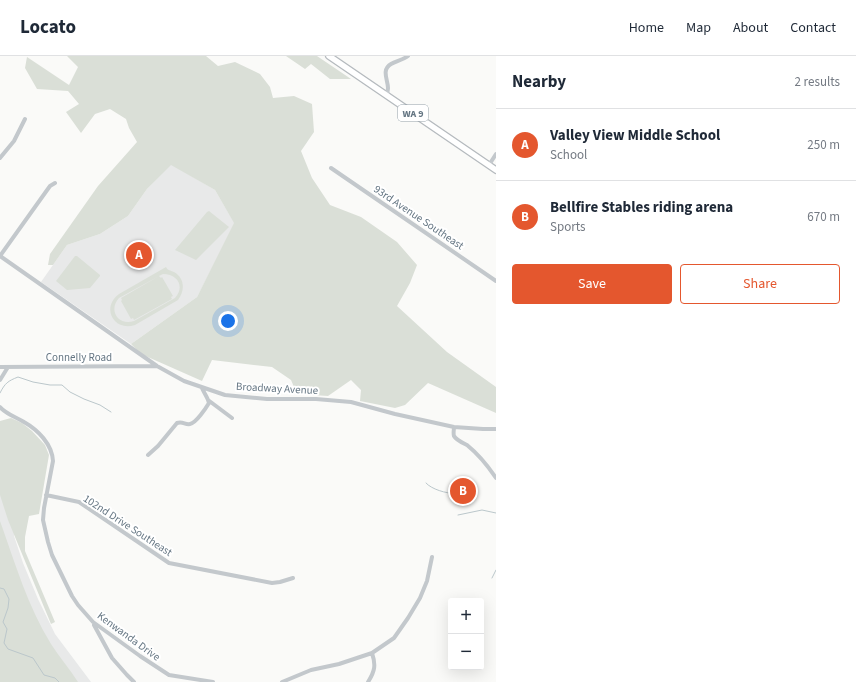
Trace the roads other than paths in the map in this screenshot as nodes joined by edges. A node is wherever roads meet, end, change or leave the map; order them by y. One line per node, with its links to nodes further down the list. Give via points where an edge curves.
1 (329, 56): 3 (main road, WA 9)
2 (408, 56): 3 (street, via 387,67)
3 (387, 95): 7 (main road, WA 9)
4 (25, 119): 6 (street, via 14,141)
5 (496, 154): 7 (street)
6 (0, 158)
7 (489, 165): 9 (main road, WA 9)
8 (331, 168): 12 (street, 93rd Avenue Southeast)
9 (496, 170)
10 (55, 183): 11 (street, via 50,186)
11 (0, 256): 13 (street, Broadway Avenue)
12 (496, 281)
13 (157, 366): 15 (street, Connelly Road); 17 (street, Broadway Avenue)
14 (0, 367): 15 (street, Connelly Road)
15 (8, 367): 16 (street)
16 (0, 380)
17 (202, 388): 18 (street); 21 (street, Broadway Avenue, via 225,395 267,399 351,402)
18 (208, 400): 20 (street); 23 (street, via 208,404 194,421 189,424 177,423)
19 (0, 407): 25 (street, Kenwanda Drive, via 30,426 50,447 53,460)
20 (232, 418)
21 (454, 427): 22 (street, Broadway Avenue); 24 (street, via 455,438 479,456)
22 (496, 428)
23 (148, 454)
24 (496, 478)
25 (46, 495): 27 (street, 102nd Drive Southeast, via 79,502 169,563 272,583); 28 (street, Kenwanda Drive, via 43,520 52,555 72,596)
26 (432, 557): 29 (street, via 427,581 408,618 394,638)
27 (293, 578)
28 (93, 622): 30 (street, via 112,658); 31 (street, Kenwanda Drive, via 169,675)
29 (372, 653): 32 (street, via 340,664 311,670); 33 (street, via 375,667)
30 (134, 682)
31 (213, 682)
32 (282, 682)
33 (368, 682)

